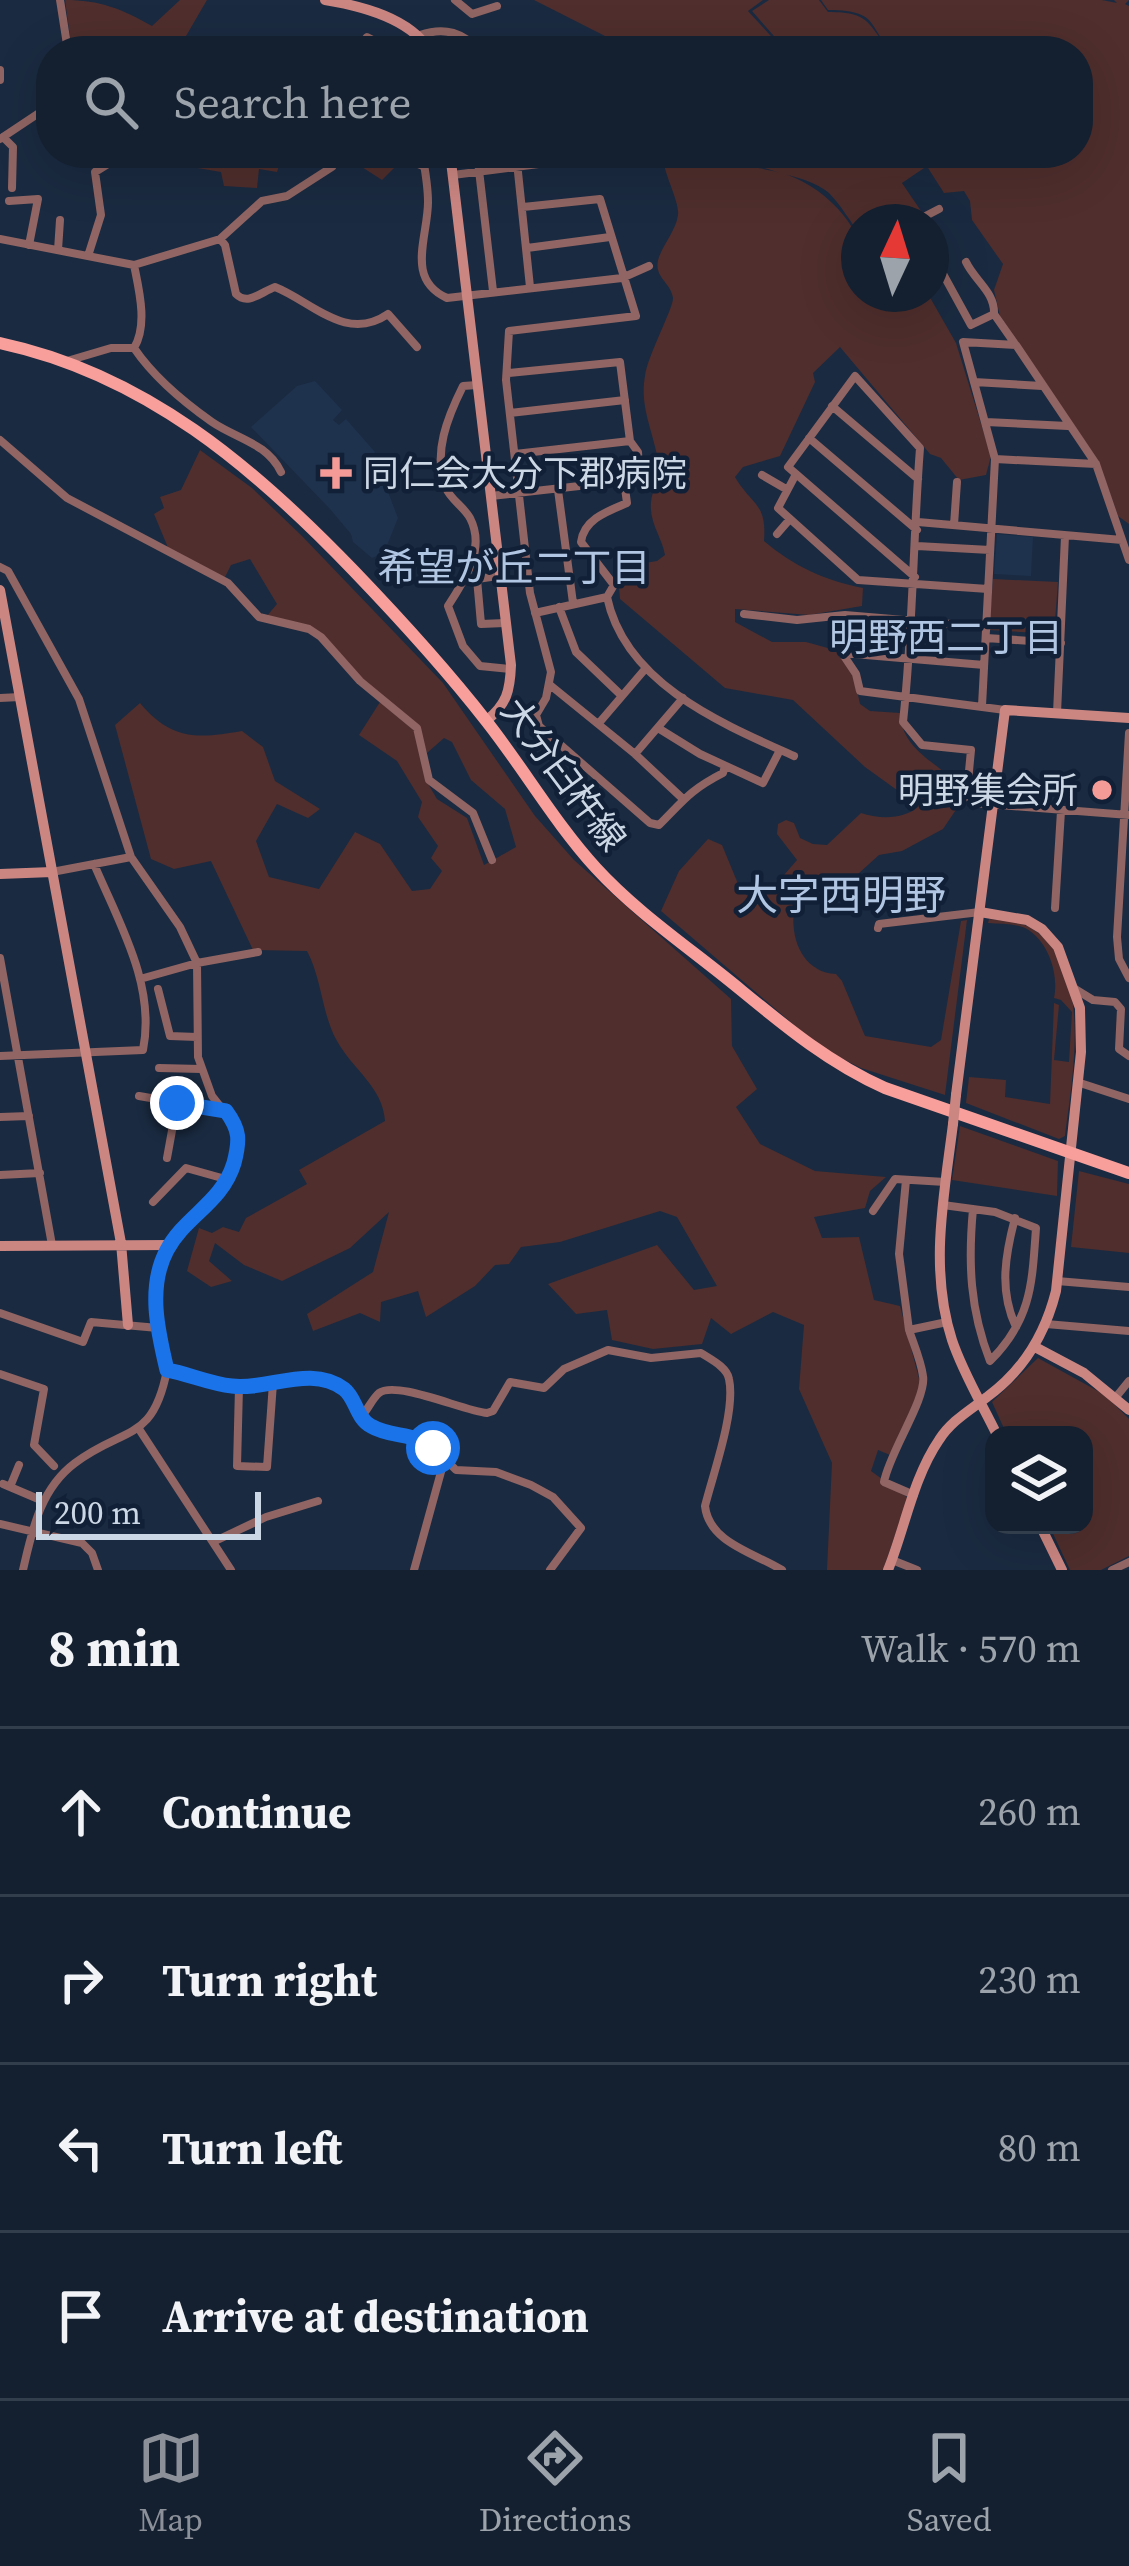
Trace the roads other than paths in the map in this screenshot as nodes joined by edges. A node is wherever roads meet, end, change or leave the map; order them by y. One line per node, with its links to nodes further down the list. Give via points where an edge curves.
1 (60, 0): 6 (street)
2 (326, 0): 5 (street, via 366,8)
3 (455, 0): 4 (street, via 472,14)
4 (497, 6)
5 (420, 35): 7 (street, via 446,29)
6 (66, 36)
7 (461, 36)
8 (0, 70): 9 (street)
9 (0, 80)
10 (36, 115): 11 (street)
11 (1, 138): 21 (street, via 13,147)
12 (101, 168): 31 (street, via 95,172 101,214)
13 (329, 168): 27 (street, via 287,196 262,201)
14 (424, 168): 39 (street, via 426,283 447,298)
15 (452, 168): 20 (street)
16 (478, 168): 19 (street)
17 (504, 168): 19 (street)
18 (517, 168): 23 (street)
19 (478, 172): 20 (street); 38 (street)
20 (453, 175): 39 (street)
21 (13, 188)
22 (9, 200): 28 (street, via 38,199)
23 (523, 207): 25 (street, via 599,200); 29 (street)
24 (60, 220): 30 (street)
25 (610, 237): 29 (street); 35 (street)
26 (0, 238): 28 (street)
27 (220, 239): 33 (street); 43 (street, via 241,299 275,287 338,320 373,324 388,314)
28 (29, 244): 30 (street)
29 (527, 248): 37 (street)
30 (58, 250): 31 (street)
31 (88, 256): 33 (street)
32 (966, 262): 40 (street)
33 (134, 265): 44 (street, via 141,314)
34 (649, 266): 35 (street)
35 (622, 278): 37 (street); 46 (street, via 636,316 508,331)
36 (949, 281): 40 (street, via 971,325)
37 (530, 287): 38 (street)
38 (494, 291): 39 (street)
39 (466, 297): 48 (street)
40 (994, 314): 42 (street)
41 (0, 343): 45 (main road, 大分臼杵線)
42 (1016, 345): 47 (street, via 962,342); 49 (street)
43 (417, 347)
44 (134, 348): 45 (street); 61 (street, via 211,422 273,455)
45 (66, 363): 110 (main road, 大分臼杵線, via 166,410 263,481 413,632)
46 (509, 373): 50 (street, via 620,362); 52 (street)
47 (974, 382): 49 (street); 53 (street)
48 (477, 385): 70 (street); 99 (street, via 464,386 441,451 446,490 469,514 478,541 448,606 480,666)
49 (1042, 386): 54 (street)
50 (625, 400): 52 (street); 57 (street)
51 (832, 406): 55 (street); 64 (street); 64 (street, via 855,376 920,448)
52 (510, 413): 58 (street)
53 (986, 422): 54 (street); 59 (street)
54 (1068, 425): 60 (street)
55 (809, 437): 62 (street, via 788,467); 73 (street)
56 (0, 440): 124 (street, via 67,498 228,584 259,617 321,637 417,728 429,780 473,813)
57 (630, 441): 58 (street); 65 (street, via 639,467)
58 (515, 454): 69 (street)
59 (995, 459): 60 (street); 74 (street)
60 (1096, 464): 77 (street)
61 (281, 472)
62 (796, 474): 67 (street); 83 (street)
63 (763, 475): 67 (street)
64 (918, 478): 73 (street)
65 (624, 481): 68 (street); 87 (street, via 627,503 582,532 581,542 614,585)
66 (957, 482): 72 (street)
67 (787, 489): 71 (street, via 778,508)
68 (558, 490): 69 (street); 88 (street)
69 (520, 494): 70 (street); 90 (street)
70 (491, 496): 82 (street)
71 (790, 519): 75 (street); 83 (street, via 858,580)
72 (954, 525): 73 (street); 74 (street)
73 (918, 526): 78 (street)
74 (992, 530): 76 (street); 79 (street)
75 (777, 534)
76 (1065, 536): 77 (street); 95 (street)
77 (1122, 540): 80 (street)
78 (917, 546): 79 (street); 83 (street)
79 (991, 550): 84 (street)
80 (1129, 560)
81 (0, 567): 85 (street)
82 (498, 576): 93 (street); 93 (street, via 477,579 482,624)
83 (914, 581): 84 (street); 92 (street)
84 (988, 589): 94 (street)
85 (21, 595): 86 (street); 123 (street, via 79,699)
86 (1, 597): 103 (street)
87 (608, 597): 88 (street); 98 (street, via 613,626)
88 (573, 604): 89 (street)
89 (559, 607): 90 (street); 101 (street, via 576,652)
90 (535, 613): 100 (street)
91 (744, 614): 92 (street)
92 (912, 622): 94 (street); 96 (street)
93 (505, 623): 99 (street)
94 (986, 632): 95 (street); 97 (street)
95 (1061, 643): 108 (street)
96 (910, 660): 97 (street); 105 (street); 105 (street, via 842,653 860,691)
97 (984, 664): 106 (street)
98 (646, 668): 101 (street); 104 (street)
99 (511, 669): 110 (street, via 502,708)
100 (549, 684): 111 (street); 119 (street, via 536,715 567,752 650,823 659,825)
101 (622, 696): 111 (street)
102 (0, 698): 103 (street)
103 (20, 698): 127 (street)
104 (683, 698): 112 (street); 114 (street)
105 (906, 699): 106 (street); 120 (street, via 904,727 922,745 970,750 967,792 972,802)
106 (982, 706): 107 (street)
107 (1006, 710): 108 (street); 120 (street)
108 (1057, 713): 109 (street)
109 (1129, 718)
110 (486, 721): 155 (main road, 大分臼杵線, via 597,869 808,1044 885,1088)
111 (599, 723): 115 (street)
112 (658, 728): 115 (street); 117 (street)
113 (1129, 733): 118 (street)
114 (780, 750): 116 (street); 117 (street, via 763,783)
115 (635, 754): 119 (street)
116 (794, 756)
117 (725, 766): 119 (street)
118 (1128, 768): 122 (street)
119 (682, 798)
120 (993, 806): 121 (street); 131 (street)
121 (1061, 811): 122 (street); 129 (street)
122 (1126, 815): 125 (street)
123 (130, 856): 126 (street); 135 (street)
124 (492, 860)
125 (1125, 861): 130 (street)
126 (94, 864): 127 (street); 137 (street)
127 (52, 872): 128 (street); 142 (street)
128 (0, 874)
129 (1055, 908)
130 (1124, 908): 136 (street, via 1119,959)
131 (980, 913): 132 (street); 139 (street, via 1042,929); 162 (street, bridge)
132 (878, 928)
133 (258, 952): 135 (street)
134 (0, 958): 140 (street)
135 (196, 963): 137 (street); 141 (street)
136 (1129, 978)
137 (140, 979): 142 (street, via 149,1022 143,1050)
138 (158, 989): 141 (street, via 170,1036)
139 (1075, 989): 145 (street, via 1121,1009 1120,1049); 148 (street)
140 (3, 996): 143 (street)
141 (196, 1036): 147 (street)
142 (86, 1052): 143 (street); 168 (street)
143 (18, 1055): 144 (street); 153 (street)
144 (0, 1056)
145 (1129, 1056)
146 (159, 1068): 147 (street)
147 (201, 1069): 152 (street)
148 (1077, 1082): 150 (street); 155 (street)
149 (139, 1096): 151 (street)
150 (1129, 1099)
151 (177, 1103): 152 (street); 156 (street, via 166,1160)
152 (226, 1111): 160 (street, via 239,1144)
153 (29, 1116): 154 (street); 157 (street)
154 (0, 1117)
155 (1069, 1154): 158 (main road, 大分臼杵線); 172 (street)
156 (186, 1168): 160 (street); 163 (street)
157 (40, 1173): 159 (street); 169 (street)
158 (1129, 1173)
159 (0, 1175)
160 (229, 1180): 170 (street)
161 (906, 1180): 162 (street); 166 (street, via 895,1179); 181 (street, via 899,1255)
162 (945, 1182): 164 (street)
163 (153, 1202)
164 (943, 1204): 165 (street); 175 (street, via 938,1262)
165 (973, 1209): 167 (street); 180 (street, via 970,1286 990,1361)
166 (873, 1211)
167 (1015, 1218): 180 (street, via 1004,1282); 180 (street, via 1036,1228 1030,1295)
168 (121, 1243): 169 (street); 170 (street); 177 (street)
169 (52, 1245): 171 (street)
170 (170, 1245): 178 (street, via 156,1293)
171 (0, 1246)
172 (1058, 1281): 173 (street); 176 (street)
173 (1129, 1287)
174 (3, 1315): 177 (street, via 83,1342 91,1322); 179 (street)
175 (947, 1322): 181 (street); 190 (street)
176 (1046, 1324): 182 (street); 183 (street)
177 (128, 1325): 178 (street)
178 (158, 1328): 184 (street)
179 (0, 1329)
180 (1017, 1329)
181 (909, 1330): 199 (street, via 923,1391 884,1483)
182 (1129, 1331)
183 (1035, 1347): 189 (street); 190 (street)
184 (167, 1370): 188 (street); 194 (street, via 161,1398)
185 (0, 1373): 197 (street, via 44,1389 34,1444)
186 (1129, 1381): 189 (street)
187 (273, 1383): 188 (street); 188 (street, via 268,1467 238,1466); 192 (street, via 303,1378 338,1386)
188 (239, 1387)
189 (1116, 1397): 191 (street)
190 (981, 1402): 193 (street); 199 (street, via 942,1435)
191 (1129, 1410)
192 (361, 1417): 195 (street, via 373,1428 428,1442); 213 (street, via 386,1390 487,1413 510,1382 544,1388 604,1351 651,1358 701,1353 729,1379 706,1517 731,1543)
193 (993, 1426)
194 (139, 1429): 201 (street, via 74,1463); 205 (street)
195 (444, 1461): 211 (street); 212 (street, via 531,1486 576,1520 580,1528)
196 (19, 1466): 198 (street)
197 (54, 1466)
198 (6, 1485): 201 (street)
199 (914, 1495): 207 (street)
200 (317, 1501): 205 (street)
201 (44, 1502): 203 (street)
202 (0, 1524): 203 (street)
203 (31, 1533): 208 (street); 209 (street, via 82,1543)
204 (1044, 1534): 215 (street)
205 (213, 1542): 210 (street)
206 (1129, 1562): 216 (street)
207 (890, 1565): 214 (street)
208 (23, 1570)
209 (98, 1570)
210 (231, 1570)
211 (414, 1570)
212 (550, 1570)
213 (782, 1570)
214 (917, 1570)
215 (1062, 1570)
216 (1112, 1570)

